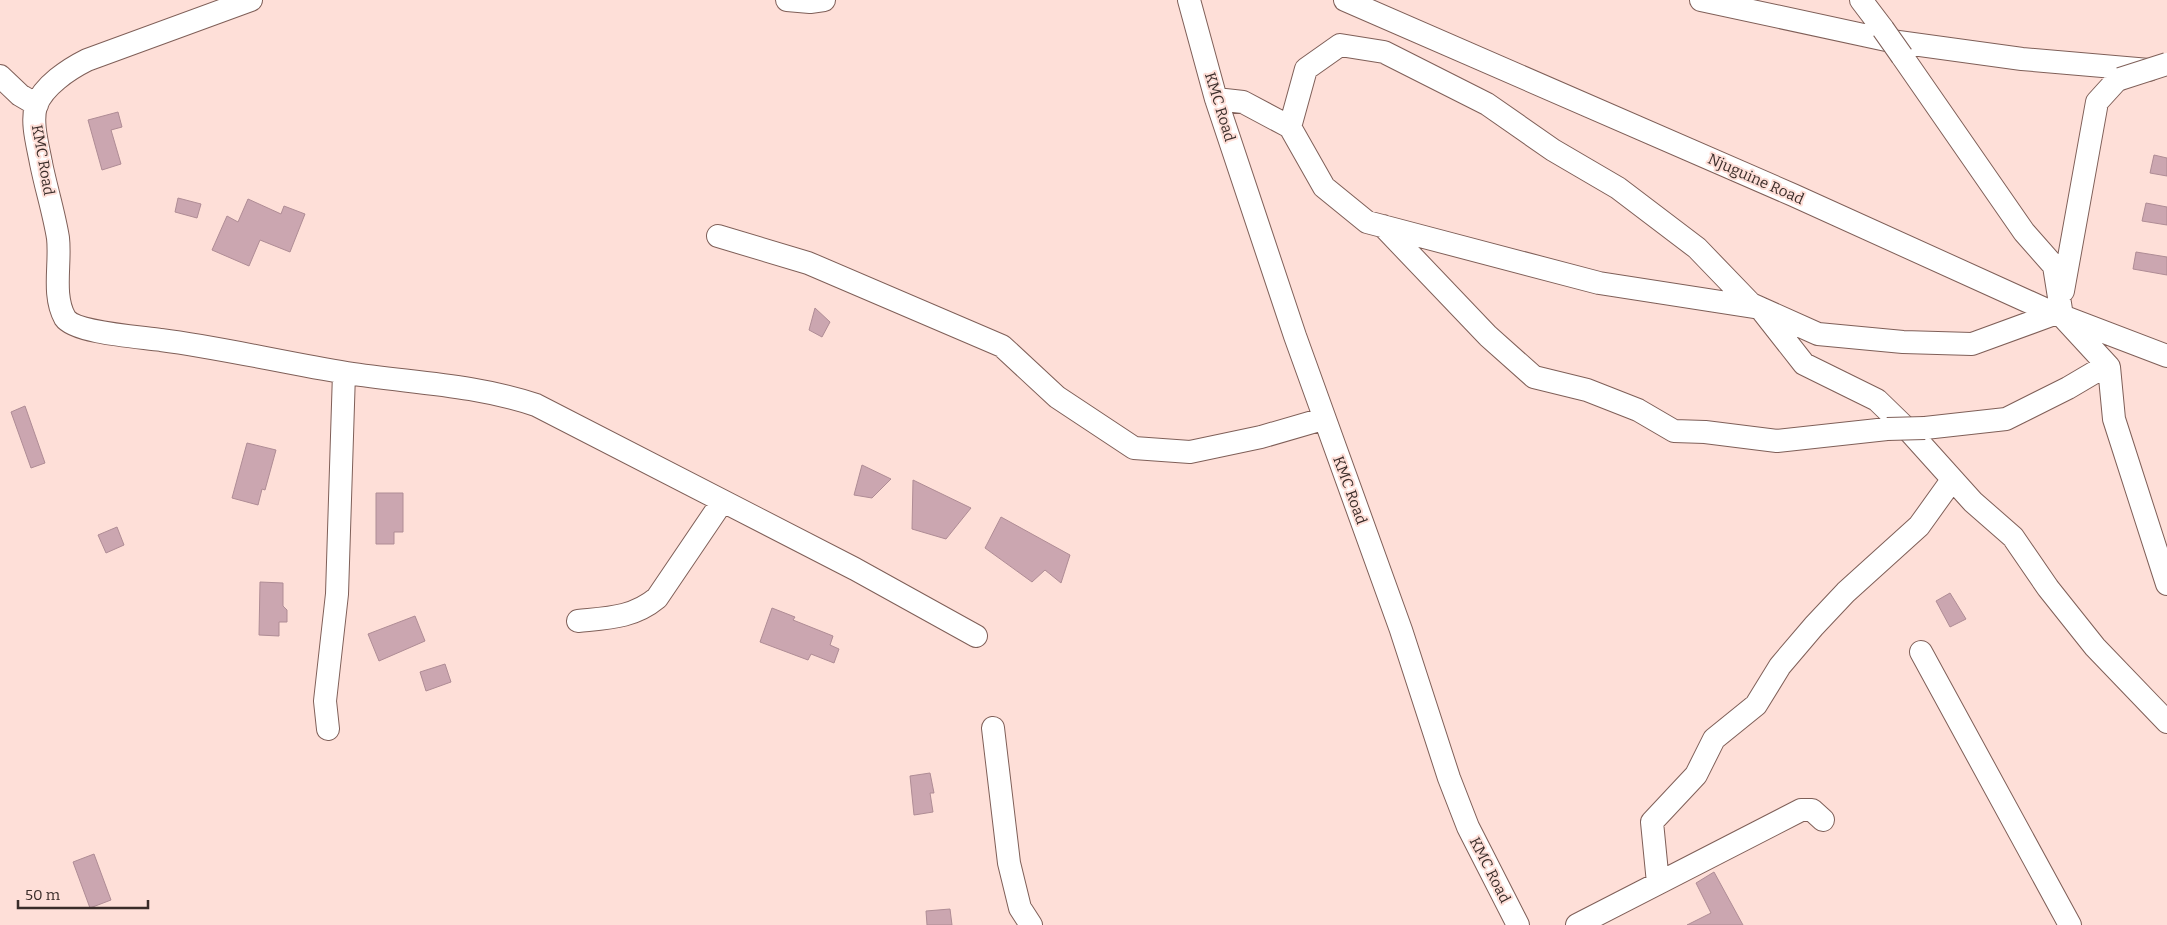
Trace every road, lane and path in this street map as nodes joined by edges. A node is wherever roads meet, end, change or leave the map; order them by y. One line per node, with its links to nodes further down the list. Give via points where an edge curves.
1 (787, 0): 2 (street)
2 (824, 0)
3 (1189, 0): 9 (street, KMC Road)
4 (1204, 0): 9 (street, KMC Road)
5 (1345, 0): 19 (street, Njuguine Road)
6 (1701, 0): 11 (street, via 1892,41 2022,59)
7 (1862, 0): 19 (street, bridge, via 2024,232 2054,266)
8 (237, 3): 14 (street, KMC Road, via 87,60 57,80)
9 (1204, 48): 13 (street, KMC Road)
10 (2167, 64): 19 (street, bridge, via 2117,80 2097,102)
11 (2167, 72)
12 (0, 76): 14 (street)
13 (1216, 99): 15 (street, via 1243,102); 23 (street, KMC Road)
14 (36, 105): 22 (street, KMC Road, via 36,138 58,237 60,304 66,320 80,327)
15 (1290, 128): 16 (street, via 1324,187 1367,222); 18 (street, via 1306,69 1340,45 1384,52 1487,104 1553,150 1618,188 1697,248 1752,304)
16 (1383, 226): 18 (street, via 1599,283); 21 (street, bridge, via 1488,336 1534,377 1595,393 1638,410 1674,431 1777,441 2006,419)
17 (718, 236): 23 (street, via 808,263 1002,346 1057,398 1134,448 1190,452 1261,437)
18 (1760, 308): 19 (street, via 1818,334 1972,344); 24 (street, via 1804,364 1876,400 1910,432)
19 (2060, 312): 20 (street, Njuguine Road); 21 (street)
20 (2167, 356)
21 (2107, 365): 26 (street, via 2114,419)
22 (344, 373): 25 (street, via 442,383 511,396 536,405); 32 (street, via 337,594 325,701)
23 (1323, 419): 36 (street, KMC Road, via 1402,630 1449,778 1468,827)
24 (1952, 480): 30 (street, via 2013,537 2094,647); 34 (street, via 1919,526 1846,592 1814,626 1780,666 1756,705 1714,738 1696,775 1652,822)
25 (722, 502): 27 (street, via 656,598 644,609 626,616); 28 (street, via 855,569)
26 (2167, 584)
27 (578, 621)
28 (976, 636)
29 (1921, 652): 38 (street)
30 (2167, 722)
31 (993, 728): 35 (street, via 1009,863 1020,908)
32 (328, 729)
33 (1823, 820): 34 (street, via 1812,810 1802,810)
34 (1658, 883): 37 (street)
35 (1031, 925)
36 (1518, 925)
37 (1577, 925)
38 (2070, 925)

